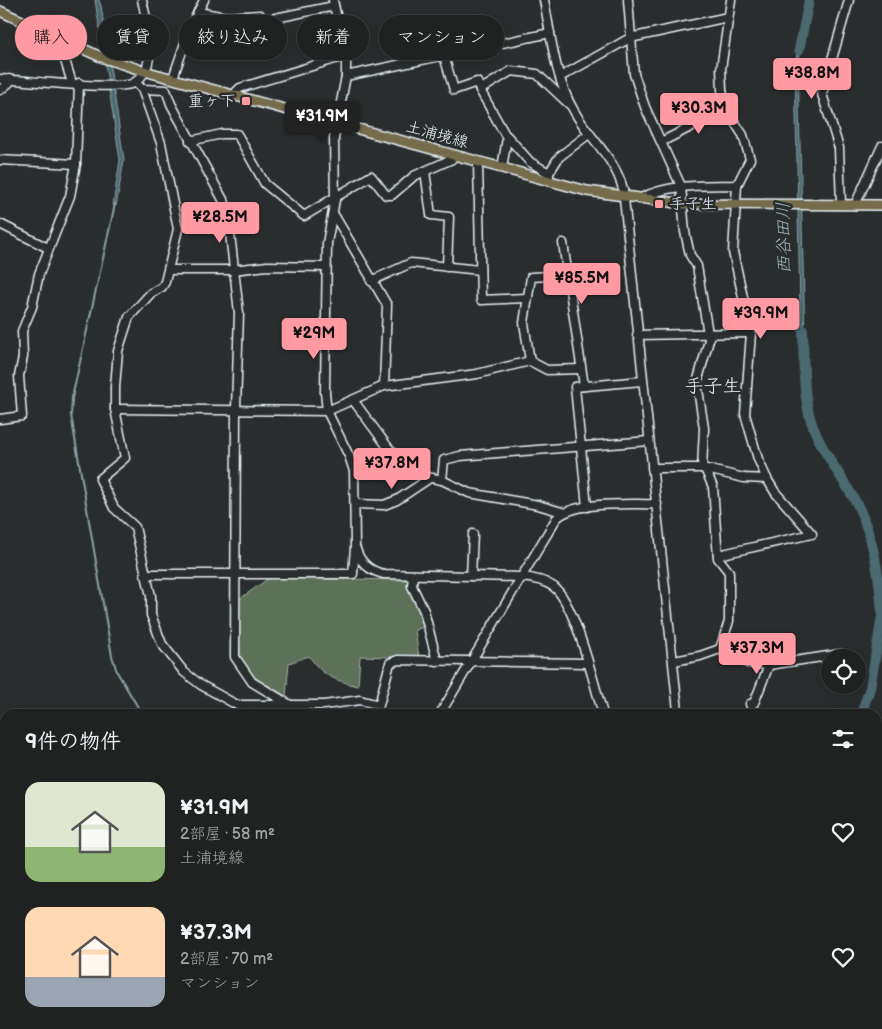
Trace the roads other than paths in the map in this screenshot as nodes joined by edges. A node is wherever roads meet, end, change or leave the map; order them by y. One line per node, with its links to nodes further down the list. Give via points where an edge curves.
1 (142, 0): 21 (street, via 149,33 148,62)
2 (204, 0): 9 (street)
3 (544, 0): 12 (street)
4 (628, 0): 13 (street)
5 (732, 0): 10 (street)
6 (849, 0): 54 (street, via 822,94 839,148)
7 (333, 3): 9 (street, via 262,22 260,15 226,17)
8 (0, 12): 11 (main road, 土浦境線)
9 (198, 12): 25 (street)
10 (728, 17): 13 (street); 34 (street, via 721,72)
11 (15, 19)
12 (550, 33): 14 (street); 23 (street)
13 (630, 38): 23 (street); 39 (street, via 638,88)
14 (504, 43)
15 (87, 51): 21 (main road, 土浦境線)
16 (66, 60): 28 (street)
17 (332, 60): 32 (street, via 240,88)
18 (345, 60): 22 (street)
19 (424, 60): 22 (street)
20 (445, 60): 31 (street, via 454,90 477,82)
21 (144, 71): 25 (main road, 土浦境線); 27 (street)
22 (346, 76): 35 (street)
23 (560, 77): 33 (street)
24 (0, 78): 26 (street)
25 (173, 78): 32 (main road, 土浦境線)
26 (10, 79): 28 (street); 30 (street)
27 (135, 82): 28 (street, via 124,85); 29 (street)
28 (75, 83): 44 (street)
29 (142, 89): 38 (street, via 166,90); 64 (street, via 161,143 178,229)
30 (0, 90)
31 (480, 90): 33 (street, via 511,71 537,74); 37 (street)
32 (233, 95): 35 (main road, 土浦境線)
33 (570, 104): 36 (street)
34 (726, 109): 39 (street); 48 (street, via 740,129 750,159)
35 (336, 124): 41 (main road, 土浦境線); 52 (street, via 333,144)
36 (590, 133): 47 (street, via 559,157); 50 (street, via 615,170)
37 (506, 134): 45 (street); 47 (street, via 530,162)
38 (190, 141): 52 (street, via 237,134 265,184 301,215 308,215); 65 (street, via 227,207)
39 (661, 142): 49 (street)
40 (882, 146): 55 (street)
41 (453, 155): 43 (main road, 土浦境線); 46 (street, via 452,159)
42 (0, 160): 44 (street)
43 (478, 162): 45 (main road, 土浦境線); 66 (street)
44 (76, 164): 61 (street, via 63,217)
45 (502, 168): 47 (main road, 土浦境線)
46 (425, 170): 52 (street, via 392,195 386,195 371,176); 63 (street, via 431,215 449,218)
47 (549, 177): 50 (main road, 土浦境線)
48 (736, 185): 49 (street); 56 (street)
49 (681, 186): 51 (street); 53 (street)
50 (624, 197): 51 (main road, 土浦境線); 72 (street)
51 (639, 199): 53 (main road, 土浦境線)
52 (335, 200): 58 (street)
53 (684, 204): 56 (main road, 土浦境線); 71 (street, via 685,232 690,255 697,266)
54 (841, 204): 55 (main road, 土浦境線); 56 (main road, 土浦境線)
55 (855, 204): 57 (main road, 土浦境線)
56 (736, 205): 70 (street, via 732,252)
57 (882, 206)
58 (333, 213): 62 (street); 68 (street)
59 (0, 224): 61 (street)
60 (563, 244): 67 (street)
61 (48, 248): 82 (street, via 22,331 23,357 19,376 22,416)
62 (326, 267): 65 (street, via 267,266); 81 (street)
63 (447, 267): 66 (street); 68 (street, via 411,263)
64 (170, 270): 65 (street); 79 (street, via 162,287 139,305 123,329 116,366)
65 (233, 270): 80 (street, via 239,313)
66 (480, 270): 69 (street, via 481,300)
67 (567, 274): 69 (street, via 531,277); 74 (street)
68 (371, 280): 76 (street, via 387,305)
69 (527, 298): 73 (street, via 524,323)
70 (751, 333): 71 (street); 88 (street, via 745,414)
71 (708, 334): 72 (street); 86 (street, via 697,383 704,428)
72 (637, 335): 75 (street)
73 (530, 361): 74 (street, via 547,370); 76 (street, via 476,374)
74 (581, 369): 77 (street)
75 (642, 381): 77 (street); 83 (street)
76 (384, 386): 78 (street)
77 (584, 386): 84 (street, via 574,387)
78 (353, 400): 81 (street); 87 (street, via 390,450 422,476)
79 (116, 409): 80 (street); 97 (street, via 125,458 100,479 114,508 135,528)
80 (236, 409): 81 (street); 98 (street)
81 (327, 412): 90 (street, via 354,471)
82 (0, 419)
83 (649, 442): 84 (street); 85 (street)
84 (581, 446): 89 (street, via 460,456 444,460); 92 (street)
85 (652, 468): 86 (street); 91 (street)
86 (704, 469): 88 (street, via 744,478); 96 (street, via 713,487)
87 (430, 478): 89 (street); 90 (street, via 384,505)
88 (767, 479): 96 (street, via 812,534)
89 (442, 480): 93 (street, via 470,493)
90 (355, 504): 95 (street)
91 (657, 504): 92 (street); 105 (street)
92 (587, 507): 93 (street)
93 (562, 512): 101 (street)
94 (472, 534): 100 (street)
95 (355, 547): 98 (street, via 353,574); 99 (street, via 371,570)
96 (718, 555): 102 (street, via 729,572 729,621)
97 (145, 574): 98 (street); 109 (street, via 154,626 163,645 184,672)
98 (235, 575): 110 (street, via 235,657 252,682)
99 (413, 576): 100 (street); 104 (street, via 412,586 424,611)
100 (472, 576): 101 (street)
101 (521, 577): 106 (street); 107 (street, via 541,580 564,599)
102 (720, 649): 105 (street); 108 (street, via 748,663)
103 (821, 657): 108 (street)
104 (437, 661): 106 (street); 110 (street, via 398,660 390,663 379,705 360,700)
105 (674, 661): 114 (street)
106 (470, 662): 107 (street); 112 (street)
107 (587, 663): 113 (street)
108 (769, 665): 115 (street, via 754,704 750,704)
109 (238, 705): 110 (street); 111 (street)
110 (290, 705)
111 (245, 709)
112 (443, 709)
113 (601, 709)
114 (678, 709)
115 (752, 709)

